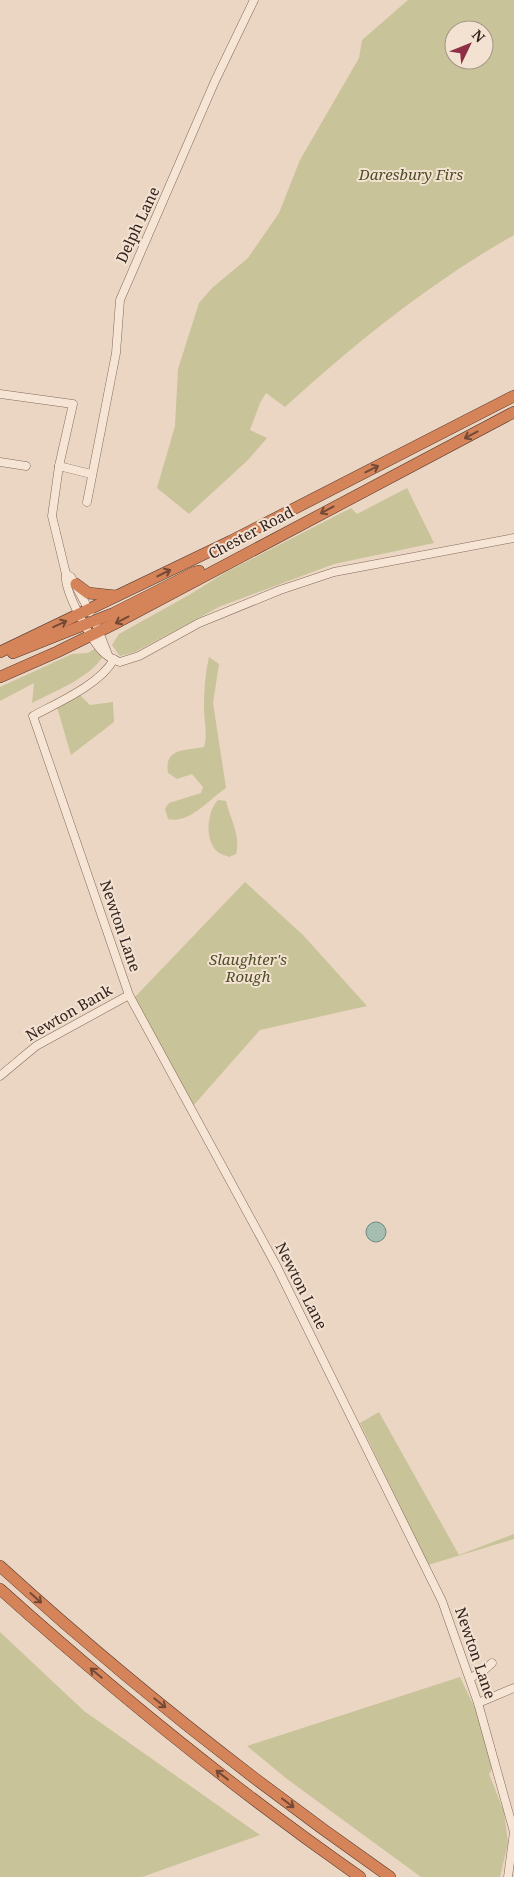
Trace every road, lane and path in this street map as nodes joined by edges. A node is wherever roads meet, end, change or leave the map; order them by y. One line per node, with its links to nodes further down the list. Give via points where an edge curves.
1 (254, 0): 8 (street, Delph Lane, via 120,300 116,354)
2 (0, 394): 7 (street, via 73,404)
3 (514, 396): 14 (highway, Chester Road, one-way to 3)
4 (514, 412): 11 (highway, Chester Road, one-way to 11)
5 (0, 462): 6 (street)
6 (26, 466)
7 (59, 466): 8 (street); 12 (street, via 52,516)
8 (91, 474): 9 (street, Delph Lane)
9 (87, 502)
10 (514, 538): 18 (street, via 334,572 199,623 129,661 120,662)
11 (212, 571): 15 (highway, via 195,572 114,613); 16 (highway, Chester Road, one-way to 16)
12 (66, 574): 13 (street); 15 (street, via 65,581)
13 (76, 584): 14 (highway, via 97,595); 15 (street)
14 (118, 596): 15 (highway, Chester Road)
15 (87, 617): 16 (street); 17 (highway, Chester Road, one-way to 15); 19 (highway)
16 (96, 633): 18 (street); 20 (highway, Chester Road)
17 (0, 652)
18 (111, 657): 21 (street, Newton Lane, via 106,671 96,680 33,716)
19 (0, 659)
20 (0, 677)
21 (129, 995): 22 (street, Newton Bank, via 36,1046); 27 (street, Newton Lane, via 290,1293 442,1602)
22 (0, 1076)
23 (0, 1566): 32 (highway, one-way to 32, via 217,1749)
24 (0, 1589): 31 (highway, one-way to 24, via 160,1726)
25 (492, 1663): 26 (street)
26 (482, 1672): 27 (street); 28 (street)
27 (470, 1678): 30 (street, Newton Lane)
28 (486, 1681)
29 (514, 1688): 30 (street)
30 (478, 1702): 33 (street, Newton Lane, via 514,1832)
31 (360, 1877)
32 (390, 1877)
33 (508, 1877)

